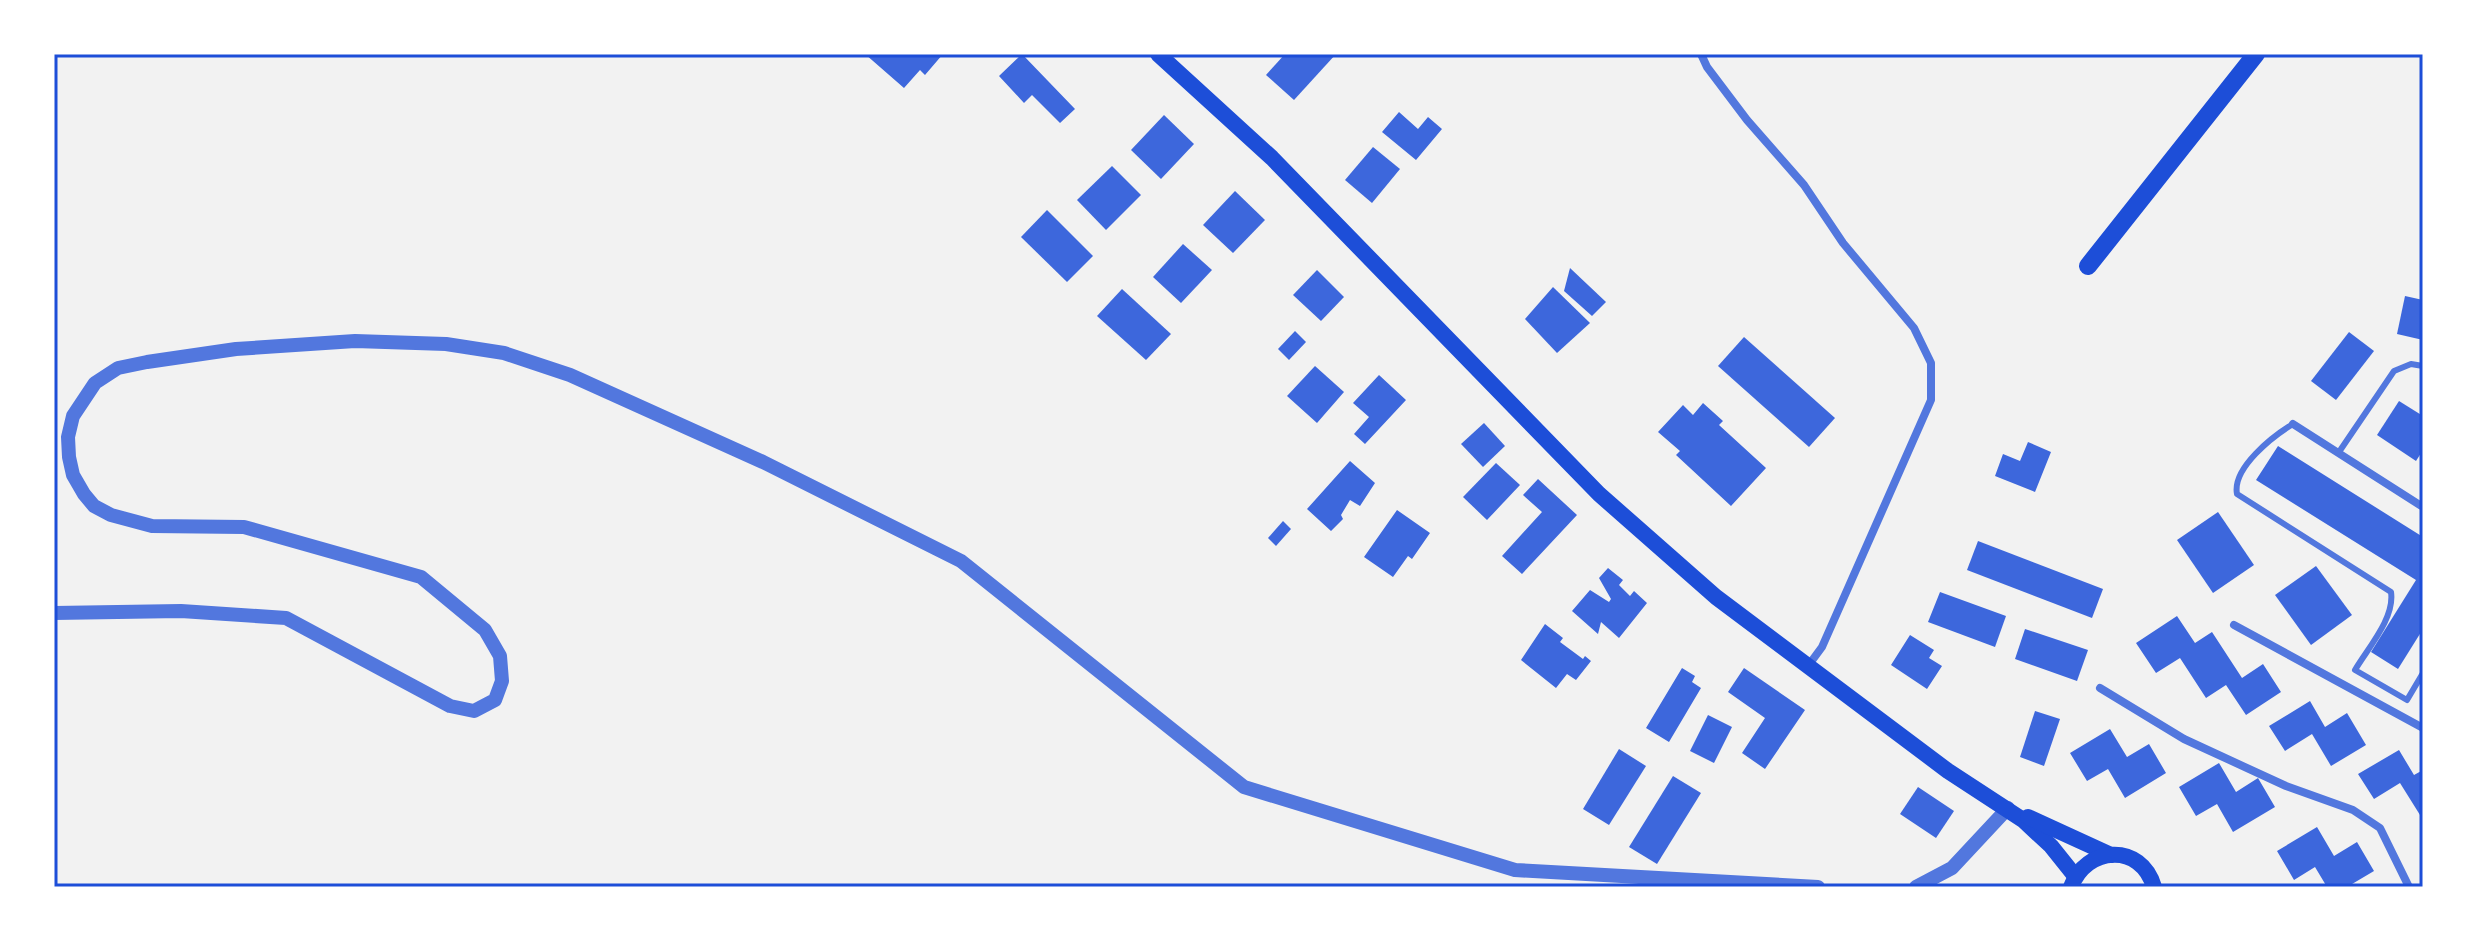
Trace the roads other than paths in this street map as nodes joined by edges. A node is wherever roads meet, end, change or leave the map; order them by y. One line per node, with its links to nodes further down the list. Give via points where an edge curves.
1 (1158, 54): 11 (main road, via 1272,158 1599,494 1716,597)
2 (1701, 54): 11 (street, via 1747,120 1914,328 1931,363 1931,400 1822,647)
3 (2256, 54): 4 (main road)
4 (2088, 266)
5 (2423, 366): 7 (lane, via 2411,364 2394,371)
6 (2293, 424): 7 (street); 12 (lane, via 2268,439 2239,475 2237,494 2391,592 2388,615 2355,670 2407,700)
7 (2339, 452): 8 (street)
8 (2423, 507)
9 (54, 613): 19 (street, via 181,611 286,618 450,706 474,711 495,700 502,681 500,656 485,630 421,577 244,527 152,526 120,518 94,506 84,494 73,475 68,437 73,416 95,383 118,368 147,362 355,341 446,344 504,353 570,375 763,462 961,561 1244,787 1515,870)
10 (2234, 625): 14 (street)
11 (1808, 666): 15 (main road, via 1948,771)
12 (2423, 673)
13 (2100, 688): 22 (street, via 2184,739 2353,810 2380,828)
14 (2423, 728)
15 (2008, 808): 16 (main road); 18 (main road, via 2038,833); 20 (street, via 1952,868)
16 (2111, 855): 17 (main road, via 2137,862); 18 (main road, via 2084,865)
17 (2150, 880): 21 (main road)
18 (2073, 882)
19 (1818, 887)
20 (1916, 887)
21 (2164, 887)
22 (2409, 887)

